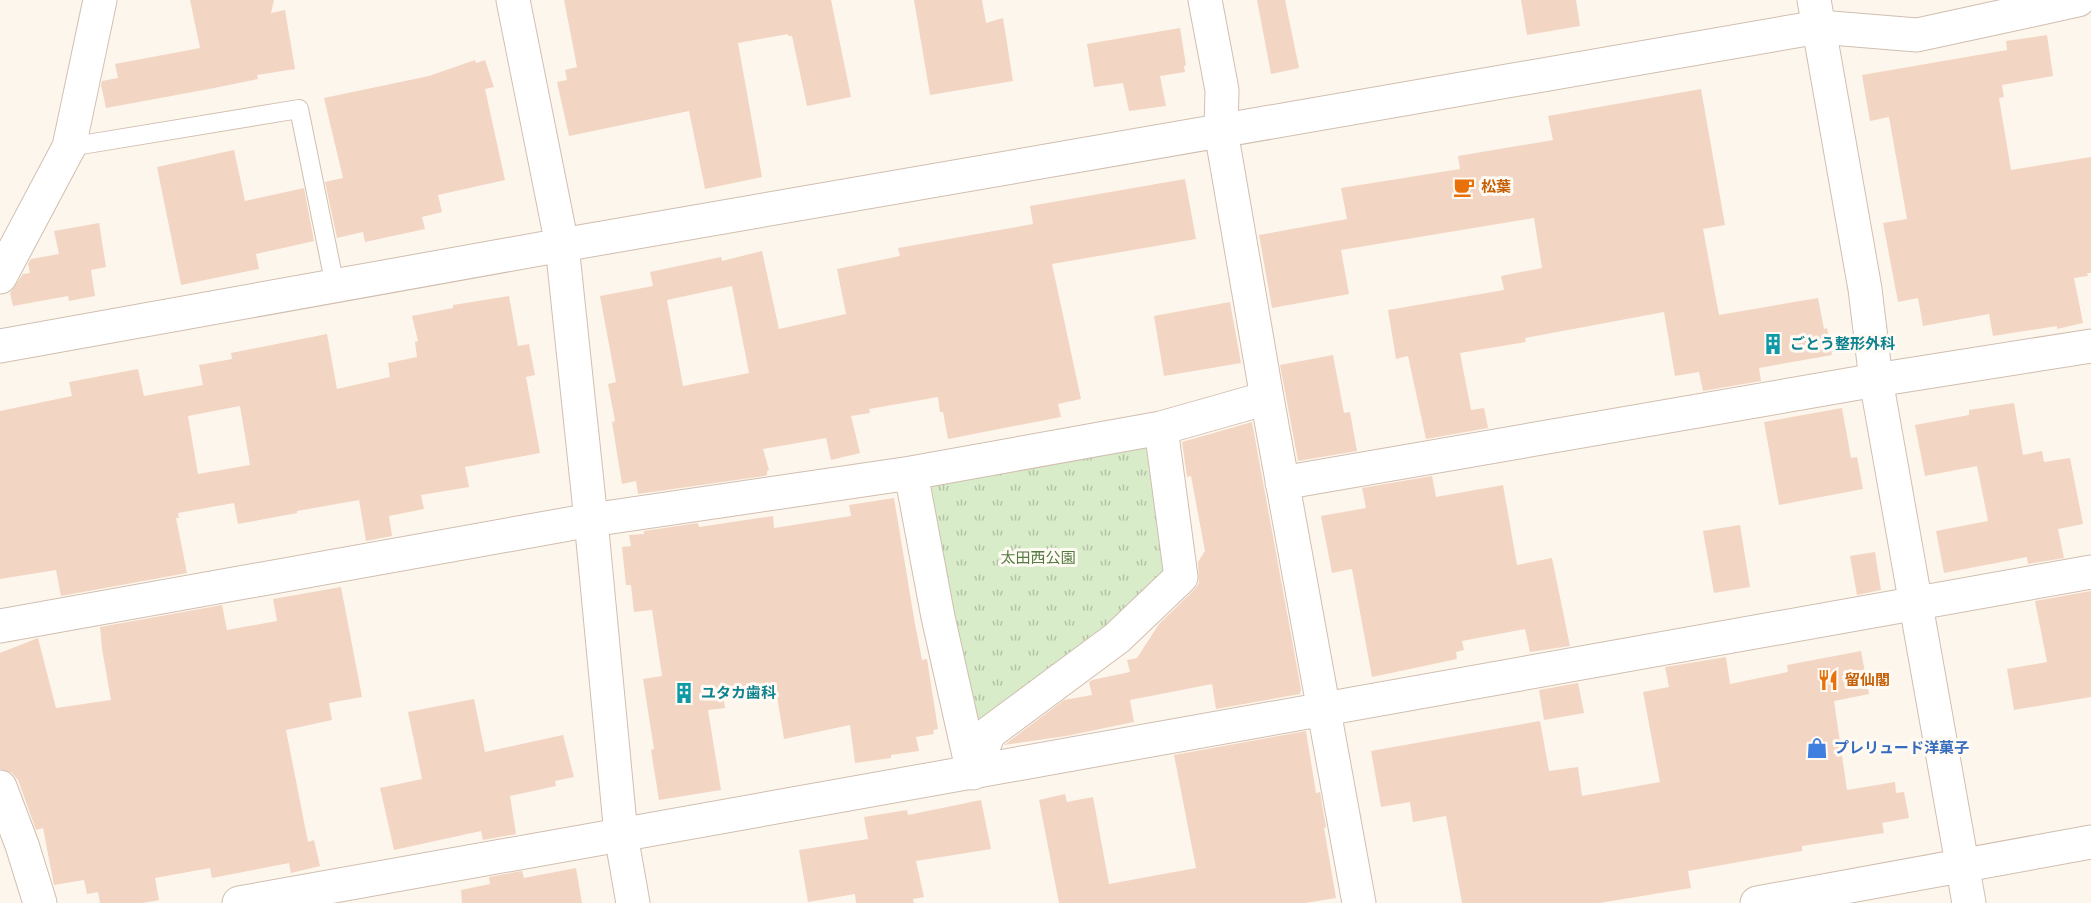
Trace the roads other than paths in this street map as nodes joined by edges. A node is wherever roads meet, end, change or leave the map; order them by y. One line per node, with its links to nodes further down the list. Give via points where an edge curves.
1 (100, 0): 7 (street)
2 (513, 0): 8 (street)
3 (1205, 0): 6 (street, via 1222,90)
4 (2078, 0): 5 (street, via 1917,35)
5 (1816, 14): 6 (street); 13 (street, via 1865,289)
6 (1221, 131): 8 (street); 14 (street)
7 (69, 147): 9 (street); 10 (lane, via 299,109)
8 (562, 245): 10 (street); 18 (street)
9 (0, 277)
10 (335, 286): 11 (street)
11 (0, 346)
12 (2091, 346): 13 (street)
13 (1876, 380): 17 (street); 20 (street)
14 (1267, 398): 15 (street); 17 (street)
15 (1161, 428): 16 (street); 23 (street, via 1181,576 1117,638 989,733)
16 (911, 473): 18 (street); 23 (street)
17 (1282, 483): 22 (street)
18 (591, 520): 21 (street); 25 (street)
19 (2091, 572): 20 (street)
20 (1915, 604): 22 (street); 27 (street)
21 (0, 626)
22 (1324, 710): 23 (street); 31 (street)
23 (973, 773): 25 (street)
24 (0, 787): 28 (street)
25 (621, 835): 29 (street); 30 (street)
26 (2091, 843): 27 (street)
27 (1962, 867): 32 (street); 33 (street)
28 (40, 903)
29 (239, 903)
30 (633, 903)
31 (1359, 903)
32 (1758, 903)
33 (1969, 903)

